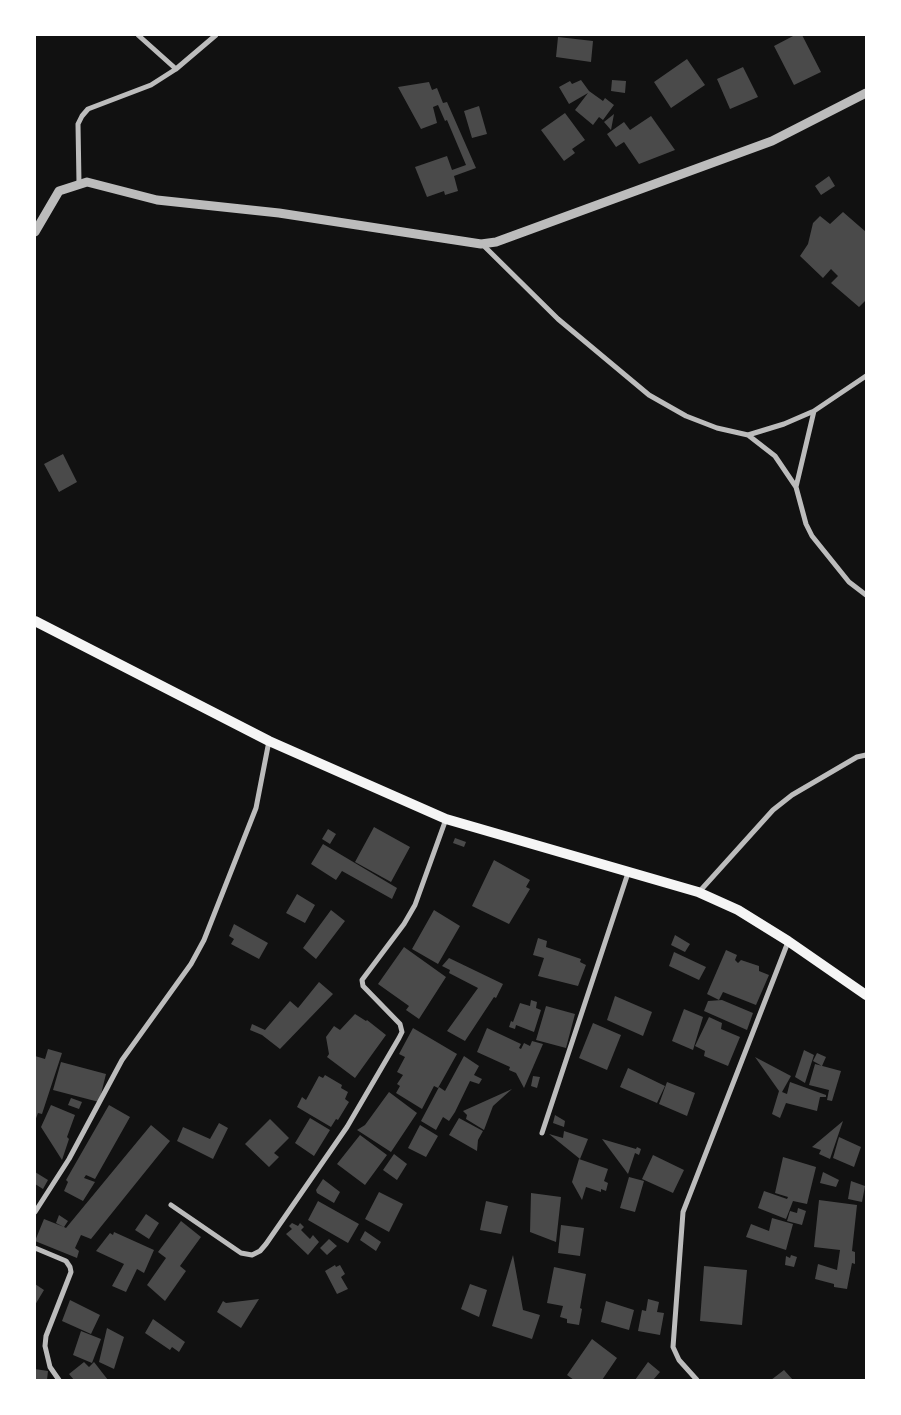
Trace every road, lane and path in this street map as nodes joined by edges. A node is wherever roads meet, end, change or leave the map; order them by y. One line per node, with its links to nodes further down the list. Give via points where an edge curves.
1 (138, 35): 3 (street)
2 (216, 35): 3 (street)
3 (176, 68): 5 (street, via 151,85 88,109 82,116 78,124)
4 (866, 93): 7 (street, via 772,141 510,239)
5 (78, 183): 6 (street, via 59,191); 7 (street, via 87,182 157,200 279,213)
6 (35, 232)
7 (481, 244): 10 (street, via 552,314 649,395 686,416)
8 (866, 376): 9 (street)
9 (814, 411): 10 (street); 11 (street)
10 (748, 435): 11 (street, via 775,456)
11 (796, 487): 12 (street, via 812,536 849,582)
12 (866, 595)
13 (35, 621): 14 (main road)
14 (269, 741): 16 (main road); 23 (street, via 256,808 204,940 191,964 122,1060 69,1159)
15 (866, 755): 18 (street, via 857,757 779,805)
16 (446, 819): 17 (main road); 22 (street, via 415,905 362,980 362,986 400,1024 402,1032 347,1127 266,1244 252,1254 241,1253)
17 (628, 873): 18 (main road); 21 (street)
18 (698, 892): 19 (main road, via 738,910)
19 (788, 941): 20 (main road); 26 (street, via 683,1212 673,1347 679,1360)
20 (866, 994)
21 (542, 1133)
22 (172, 1205)
23 (35, 1212)
24 (35, 1248): 25 (street, via 66,1262 71,1272 44,1346 47,1359)
25 (59, 1380)
26 (697, 1380)

